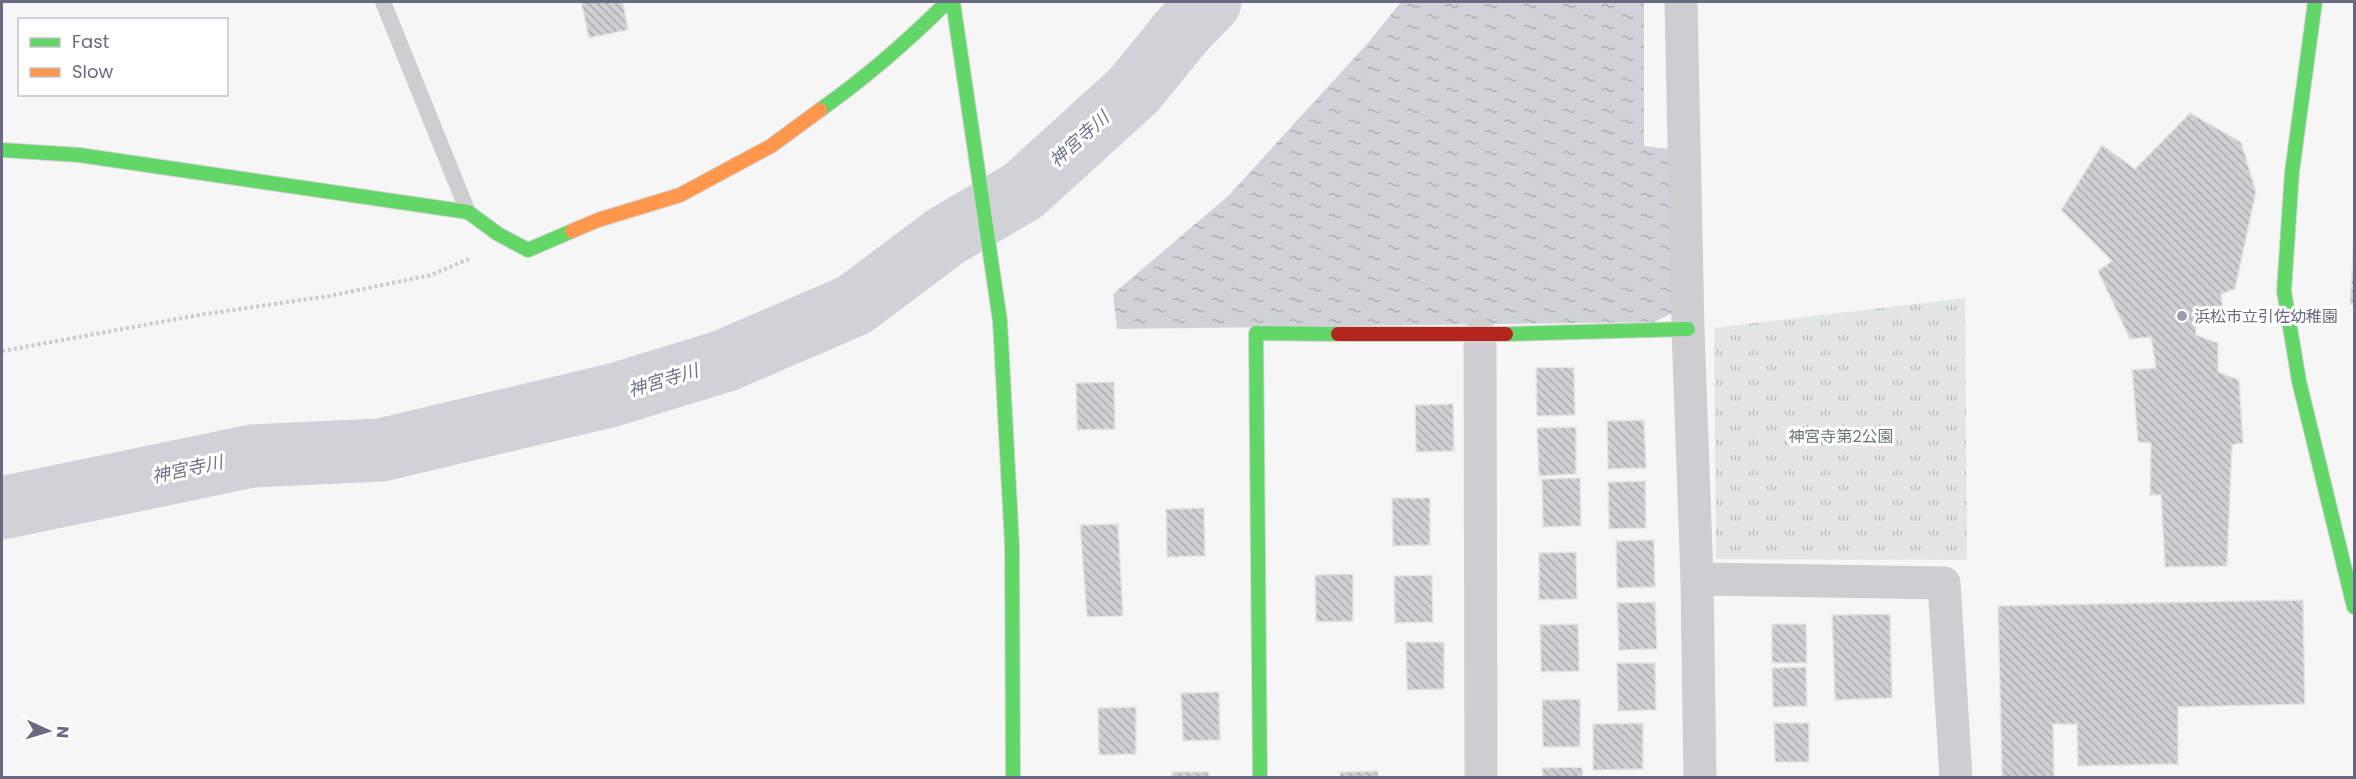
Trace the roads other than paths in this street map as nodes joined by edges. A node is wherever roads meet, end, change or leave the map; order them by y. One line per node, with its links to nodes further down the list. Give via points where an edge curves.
1 (383, 2): 7 (lane)
2 (946, 2): 7 (street, via 845,92 771,147 680,195 598,220 528,250)
3 (953, 2): 12 (street, via 1000,321 1012,545)
4 (1681, 2): 8 (street)
5 (2315, 2): 11 (street, via 2292,172 2284,291 2299,381)
6 (2, 150): 7 (street, via 79,155)
7 (468, 212)
8 (1688, 329): 9 (street); 10 (street)
9 (1480, 335): 13 (street, via 1256,333); 14 (street)
10 (1697, 579): 15 (street); 16 (street, via 1944,583)
11 (2355, 607)
12 (1013, 777)
13 (1260, 777)
14 (1481, 777)
15 (1700, 777)
16 (1956, 777)

